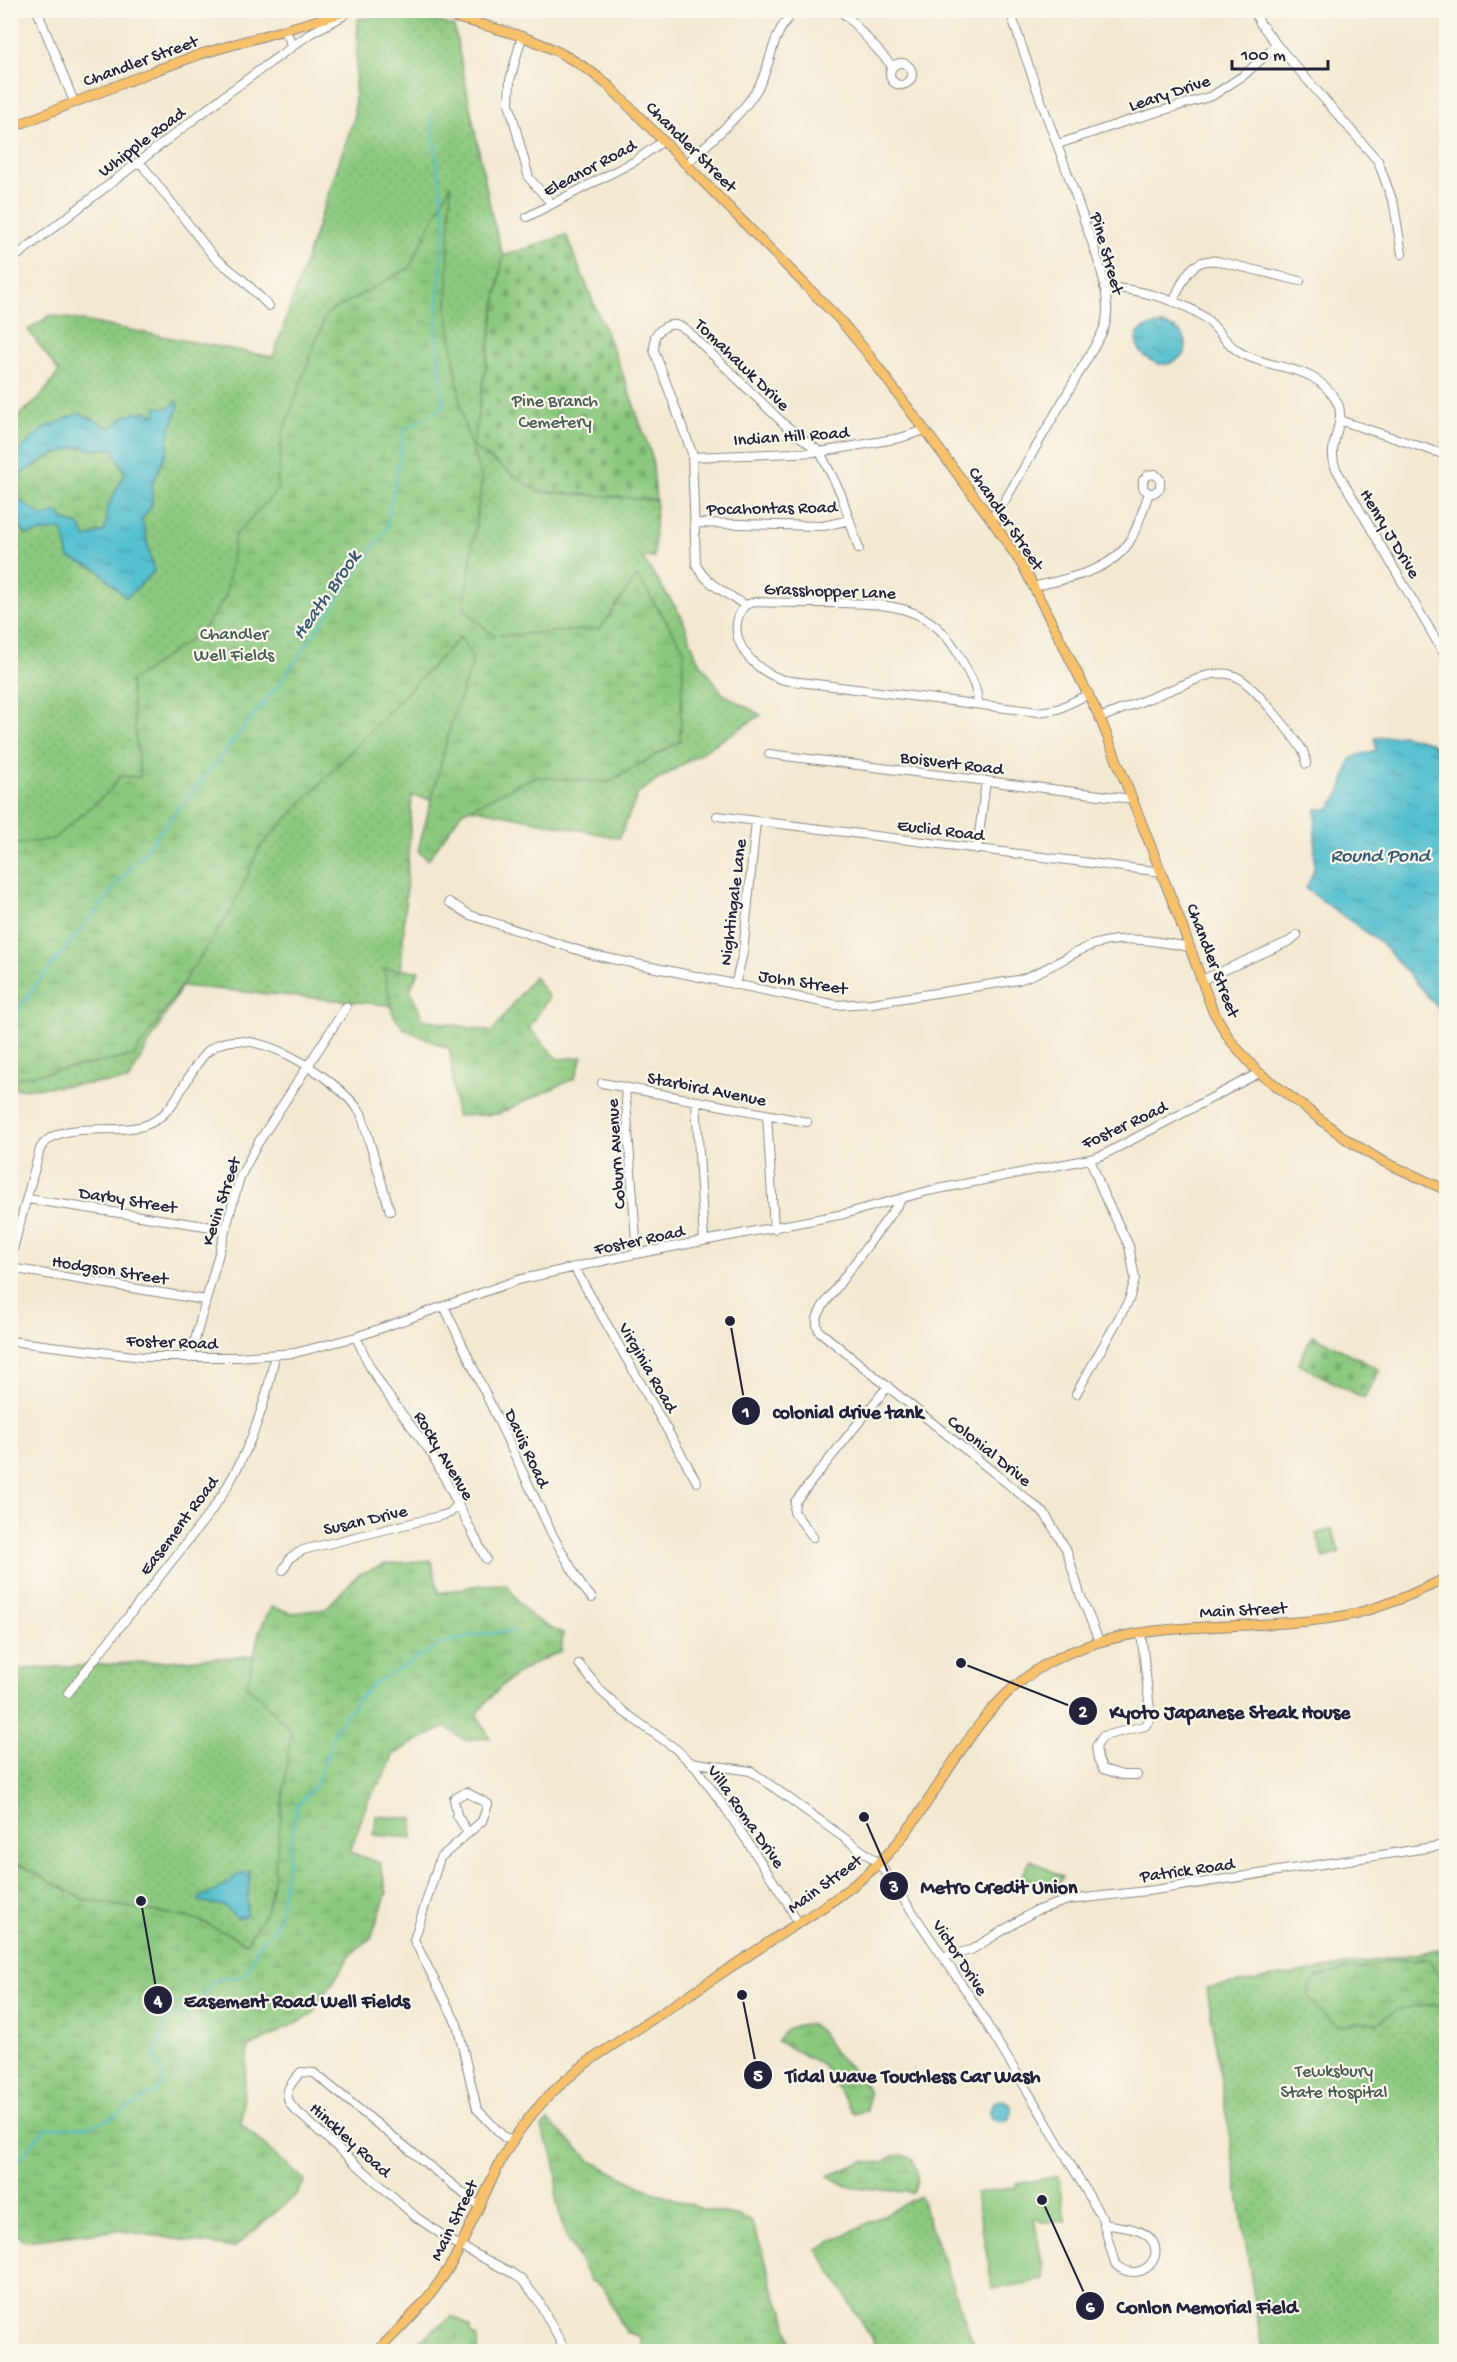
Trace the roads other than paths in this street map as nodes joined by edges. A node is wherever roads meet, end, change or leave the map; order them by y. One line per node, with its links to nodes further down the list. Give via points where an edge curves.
1 (37, 10): 13 (street)
2 (354, 10): 8 (main road, Chandler Street); 11 (street, Whipple Road)
3 (417, 10): 9 (main road, Chandler Street)
4 (800, 10): 18 (street, via 784,23 753,95)
5 (839, 10): 12 (street)
6 (1010, 10): 16 (street, Pine Street)
7 (1253, 10): 10 (street)
8 (283, 31): 11 (street); 13 (main road, Chandler Street, via 197,56)
9 (522, 36): 15 (main road, Chandler Street, via 560,51 592,71); 19 (street, via 510,80 509,103 530,178)
10 (1277, 45): 16 (street, Leary Drive, via 1244,75 1212,96); 21 (street, via 1378,161 1394,205)
11 (291, 47): 17 (street, Whipple Road)
12 (893, 67)
13 (74, 102): 14 (main road, Chandler Street)
14 (10, 128)
15 (663, 141): 18 (main road, Chandler Street); 19 (street, Eleanor Road, via 635,161)
16 (1058, 144): 24 (street, Pine Street)
17 (139, 161): 22 (street, Whipple Road); 26 (street, via 214,257)
18 (686, 164): 28 (main road, Chandler Street, via 840,320)
19 (552, 204): 20 (street, Eleanor Road)
20 (527, 217)
21 (1402, 254)
22 (10, 261)
23 (1300, 281): 25 (street, via 1206,260 1190,270)
24 (1104, 287): 25 (street, via 1132,290); 33 (street, Pine Street, via 1107,315 1101,336)
25 (1173, 303): 27 (street, via 1202,315 1243,355 1315,378 1337,402)
26 (269, 306)
27 (1340, 420): 30 (street); 39 (street, Henry J Drive, via 1332,452 1336,469)
28 (925, 430): 29 (street, Indian Hill Road); 33 (main road, Chandler Street)
29 (820, 452): 31 (street, Indian Hill Road); 31 (street, Tomahawk Drive, via 785,425 688,331 672,324 658,332 654,350); 34 (street, Tomahawk Drive)
30 (1446, 455)
31 (692, 457): 35 (street, Tomahawk Drive)
32 (1149, 493): 37 (street, via 1129,542 1113,559 1095,569)
33 (991, 519): 37 (main road, Chandler Street)
34 (850, 520): 35 (street, Pocahontas Road, via 823,525); 36 (street, Tomahawk Drive)
35 (694, 523): 38 (street, Tomahawk Drive, via 698,568 710,582)
36 (859, 549)
37 (1033, 587): 40 (main road, Chandler Street)
38 (745, 605): 41 (street, Grasshopper Lane, via 860,603 911,611 934,624 952,642 975,687); 41 (street, Grasshopper Lane, via 737,618 740,644 768,675 792,682)
39 (1446, 657)
40 (1089, 694): 41 (street, Grasshopper Lane, via 1044,712); 42 (main road, Chandler Street)
41 (978, 704)
42 (1100, 718): 44 (street, via 1205,676 1232,675 1255,693 1302,750); 46 (main road, Chandler Street)
43 (769, 754): 45 (street, Boisvert Road)
44 (1306, 764)
45 (986, 781): 46 (street, Boisvert Road); 49 (street)
46 (1132, 799): 50 (main road, Chandler Street)
47 (717, 816): 48 (street, Euclid Road)
48 (756, 821): 49 (street, Euclid Road); 55 (street, Nightingale Lane, via 743,953)
49 (977, 849): 50 (street, Euclid Road)
50 (1162, 872): 53 (main road, Chandler Street)
51 (449, 902): 55 (street, John Street, via 470,915 592,955)
52 (1298, 935): 54 (street)
53 (1190, 946): 54 (main road, Chandler Street); 55 (street, John Street, via 1109,940 1087,947 1037,975 1018,980 858,1004 830,1004)
54 (1202, 980): 58 (main road, Chandler Street, via 1224,1030)
55 (735, 985)
56 (346, 1006): 57 (street, Kevin Street)
57 (308, 1066): 66 (street, via 284,1052 249,1043 233,1041 215,1046 196,1066 170,1107 154,1121 143,1126 49,1137 40,1149); 68 (street, via 343,1092 361,1113); 69 (street, Kevin Street, via 249,1159)
58 (1259, 1073): 64 (street, Foster Road); 65 (main road, Chandler Street, via 1359,1148)
59 (602, 1083): 60 (street, Starbird Avenue)
60 (625, 1088): 61 (street, Starbird Avenue); 72 (street, Coburn Avenue)
61 (696, 1101): 62 (street, Starbird Avenue); 71 (street)
62 (767, 1115): 63 (street, Starbird Avenue); 70 (street)
63 (807, 1122)
64 (1090, 1159): 67 (street, Foster Road, via 928,1191); 83 (street, via 1129,1246 1135,1279 1129,1300)
65 (1446, 1190)
66 (27, 1199): 69 (street, Darby Street); 73 (street)
67 (901, 1200): 70 (street, Foster Road); 82 (street, Colonial Drive, via 816,1320 819,1330)
68 (390, 1211)
69 (225, 1229): 76 (street, Kevin Street)
70 (774, 1229): 71 (street, Foster Road)
71 (704, 1241): 72 (street, Foster Road)
72 (637, 1254): 74 (street, Foster Road)
73 (10, 1260)
74 (574, 1267): 77 (street, Foster Road, via 518,1280); 84 (street, Virginia Road)
75 (10, 1268): 76 (street, Hodgson Street)
76 (205, 1300): 81 (street, Kevin Street)
77 (444, 1306): 78 (street, Foster Road); 90 (street, Davis Road, via 552,1534)
78 (356, 1337): 80 (street, Foster Road); 85 (street, Rocky Avenue, via 370,1367 432,1454)
79 (10, 1341): 81 (street, Foster Road, via 142,1357)
80 (275, 1355): 81 (street, Foster Road); 94 (street, Easement Road, via 262,1410 228,1487)
81 (190, 1358)
82 (888, 1386): 86 (street, via 795,1502 794,1512); 92 (street, Colonial Drive, via 1045,1514 1066,1549)
83 (1076, 1394)
84 (697, 1482)
85 (458, 1504): 87 (street, Rocky Avenue); 88 (street, Susan Drive, via 450,1513 440,1516 303,1550 291,1557)
86 (813, 1537)
87 (486, 1559)
88 (283, 1570)
89 (1446, 1578): 91 (main road, Main Street, via 1379,1607 1328,1619)
90 (592, 1598)
91 (1141, 1633): 92 (main road, Main Street); 96 (street, via 1151,1718 1145,1726 1103,1736 1096,1748 1103,1769)
92 (1099, 1641): 99 (main road, Main Street, via 1048,1663 993,1706 906,1832)
93 (579, 1664): 95 (street, Villa Roma Drive, via 624,1712)
94 (68, 1693)
95 (690, 1762): 99 (street, Victor Drive, via 751,1771); 100 (street, Villa Roma Drive, via 726,1809)
96 (1137, 1775)
97 (468, 1833): 97 (street, via 482,1821 488,1804 466,1792 454,1799 457,1815); 102 (street, via 440,1858 414,1940 457,2024 477,2109)
98 (1446, 1845): 101 (street, Patrick Road, via 1068,1900 1035,1911 971,1950)
99 (879, 1863): 100 (main road, Main Street); 101 (street, Victor Drive)
100 (798, 1923): 102 (main road, Main Street, via 577,2070 543,2101)
101 (944, 1957): 104 (street, Victor Drive)
102 (513, 2141): 103 (main road, Main Street)
103 (479, 2206): 105 (main road, Main Street); 105 (street, Hinckley Road, via 314,2073 300,2072 287,2089 288,2103 307,2122 416,2217)
104 (1104, 2224): 104 (street, Victor Drive, via 1115,2265 1126,2271 1149,2267 1154,2261 1152,2240 1133,2229)
105 (460, 2246): 106 (main road, Main Street, via 428,2298); 107 (street, via 522,2280 538,2300)
106 (376, 2352)
107 (566, 2352)

